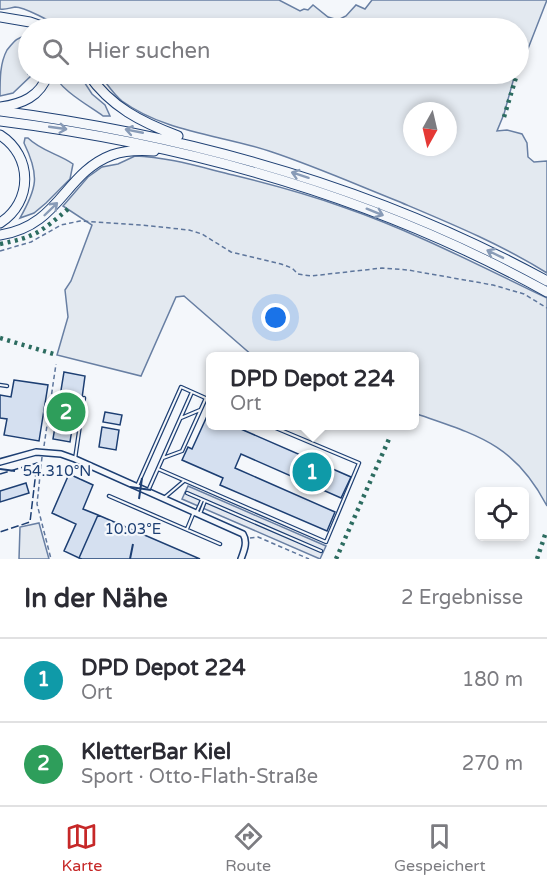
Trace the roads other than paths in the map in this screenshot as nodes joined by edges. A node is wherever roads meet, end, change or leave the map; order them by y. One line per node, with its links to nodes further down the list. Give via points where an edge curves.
1 (0, 17): 2 (highway)
2 (16, 20)
3 (43, 84): 5 (highway, via 28,100)
4 (96, 84): 8 (highway, via 127,113)
5 (0, 109): 8 (highway, one-way to 5)
6 (0, 121): 9 (highway, one-way to 9, via 94,134)
7 (0, 135): 10 (highway, via 18,152 26,179 19,204)
8 (211, 149): 12 (highway, one-way to 8, via 475,244 374,201)
9 (186, 153): 11 (highway, one-way to 9, via 38,220 84,173 113,154 136,150); 13 (highway, one-way to 13, via 286,180 364,208 445,241)
10 (0, 223)
11 (0, 235)
12 (547, 281)
13 (547, 292)
14 (0, 385): 15 (lane)
15 (7, 386)
16 (192, 392): 18 (lane); 20 (lane); 27 (lane, via 181,387)
17 (84, 398): 23 (lane)
18 (206, 398): 19 (lane)
19 (200, 410): 20 (lane); 22 (lane, via 182,451)
20 (181, 418): 22 (lane)
21 (281, 430): 26 (lane, via 359,463 326,542)
22 (163, 458): 25 (lane)
23 (75, 459): 24 (street, via 43,451); 27 (street)
24 (0, 462)
25 (158, 469): 26 (lane); 28 (lane)
26 (184, 480): 31 (lane)
27 (137, 486): 28 (street)
28 (148, 491): 31 (street)
29 (187, 494): 32 (lane)
30 (109, 496): 34 (lane)
31 (164, 498): 33 (street)
32 (203, 501): 33 (lane); 36 (lane)
33 (197, 513): 34 (lane); 37 (street, via 243,534 246,538)
34 (187, 530): 35 (lane)
35 (220, 544)
36 (321, 551)
37 (241, 559)

